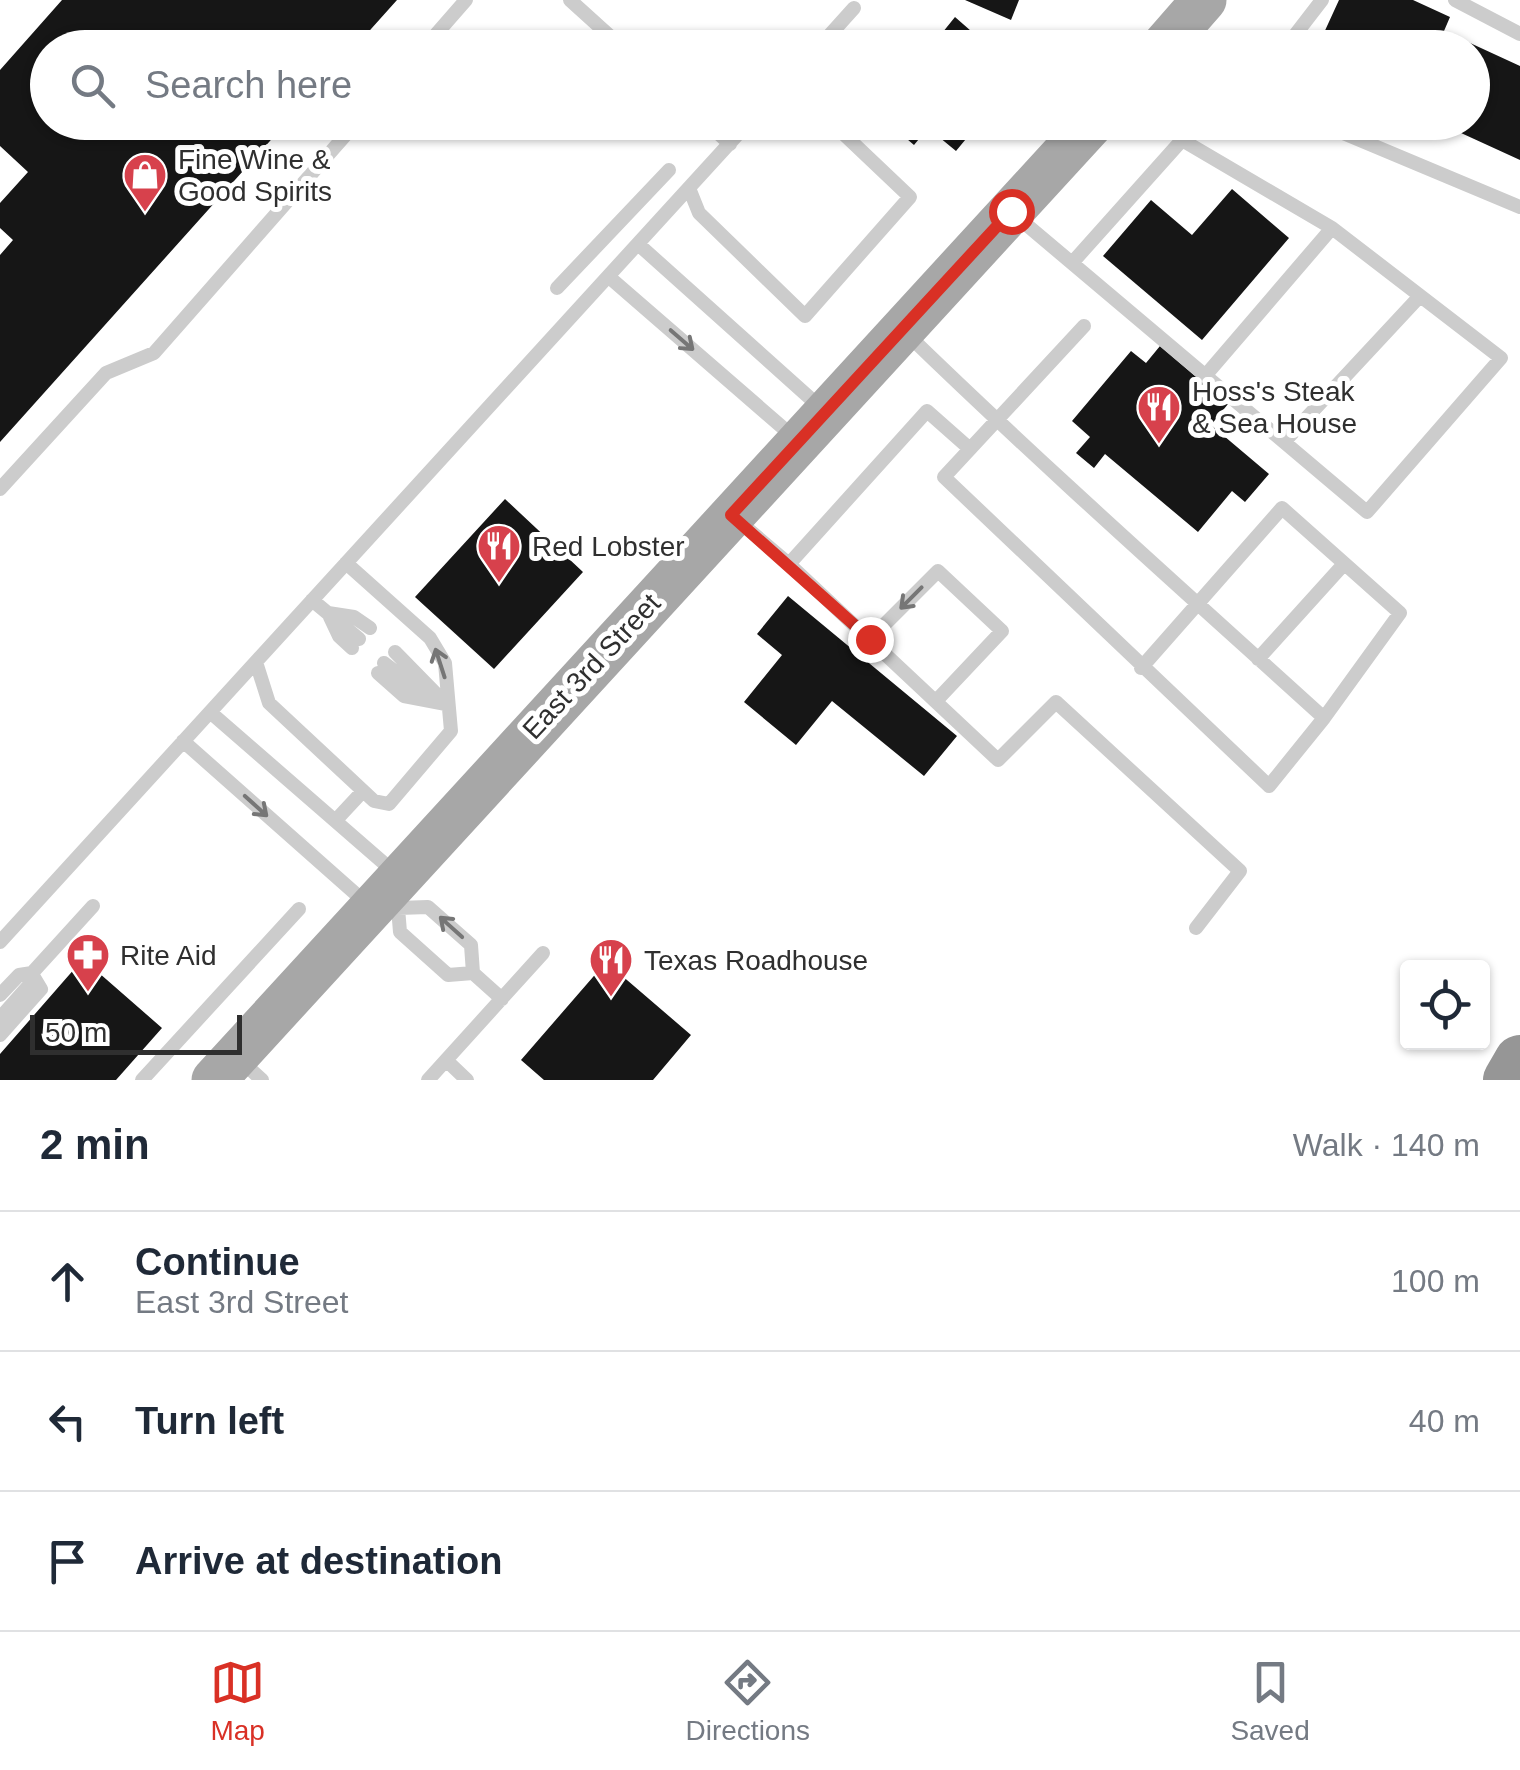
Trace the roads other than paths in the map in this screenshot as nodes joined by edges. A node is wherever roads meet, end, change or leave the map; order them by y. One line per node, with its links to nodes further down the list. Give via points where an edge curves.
1 (466, 0): 7 (lane)
2 (570, 0): 8 (lane)
3 (1204, 0): 10 (main road)
4 (1322, 0): 11 (lane)
5 (1455, 0): 12 (lane)
6 (854, 8): 9 (lane)
7 (440, 30)
8 (603, 30)
9 (834, 30)
10 (1178, 30)
11 (1299, 30)
12 (1520, 34)
13 (341, 140): 37 (lane, via 154,353 106,373)
14 (726, 140): 19 (lane)
15 (733, 140): 19 (lane)
16 (849, 140): 21 (lane, via 910,198 804,316 699,213)
17 (1076, 140): 23 (main road, East 3rd Street)
18 (1360, 140): 22 (lane)
19 (730, 144): 21 (lane)
20 (668, 170): 28 (lane)
21 (689, 188): 25 (lane)
22 (1520, 206)
23 (1011, 211): 26 (lane); 31 (main road, East 3rd Street)
24 (1332, 228): 26 (lane, via 1182,140); 29 (lane); 32 (lane)
25 (638, 244): 27 (lane); 34 (lane)
26 (1072, 263): 32 (lane)
27 (608, 276): 34 (lane, one-way to 34); 39 (lane)
28 (558, 288)
29 (1420, 296): 35 (lane); 35 (lane, via 1501,358 1367,512)
30 (1084, 326): 33 (lane)
31 (902, 329): 33 (lane); 34 (main road, East 3rd Street)
32 (1206, 376): 35 (lane)
33 (999, 419): 36 (lane); 43 (lane)
34 (812, 426): 38 (main road, East 3rd Street)
35 (1284, 442)
36 (970, 450): 40 (lane, via 927,411); 48 (lane, via 944,477)
37 (0, 489)
38 (731, 515): 40 (lane); 56 (main road, East 3rd Street)
39 (346, 563): 42 (lane); 50 (lane, one-way to 39, via 445,663 430,638)
40 (788, 564): 45 (lane)
41 (1343, 564): 43 (lane, via 1282,508); 46 (lane); 52 (lane, via 1400,612)
42 (312, 600): 44 (lane); 47 (lane)
43 (1198, 605): 46 (lane); 48 (lane)
44 (328, 613): 44 (lane, via 338,636 361,638 354,617)
45 (870, 639): 49 (lane); 49 (lane, one-way to 45, via 1002,631 938,570)
46 (1258, 659): 52 (lane)
47 (256, 662): 51 (lane); 54 (lane, via 269,703)
48 (1141, 668): 52 (lane, via 1269,786)
49 (936, 701): 59 (lane, via 998,760 1056,702 1240,872)
50 (446, 704): 50 (lane, via 386,662 404,696); 54 (lane, via 451,730 389,804)
51 (210, 712): 53 (lane); 55 (lane)
52 (1324, 718)
53 (183, 741): 56 (lane, one-way to 56); 60 (lane)
54 (363, 790): 55 (lane)
55 (336, 820): 56 (lane)
56 (388, 897): 63 (lane, via 400,932 448,975); 63 (lane, one-way to 56, via 470,944 428,906); 70 (main road, East 3rd Street)
57 (92, 906): 62 (lane)
58 (299, 909): 71 (lane)
59 (1196, 928)
60 (0, 942)
61 (543, 953): 65 (lane)
62 (32, 973): 64 (lane, via 19,975); 66 (lane, via 32,982); 67 (lane, via 41,989)
63 (473, 973): 65 (lane)
64 (0, 996)
65 (502, 999): 68 (lane)
66 (0, 1018)
67 (0, 1036)
68 (446, 1060): 72 (lane); 73 (lane)
69 (1520, 1061): 74 (highway)
70 (237, 1072)
71 (142, 1080)
72 (428, 1080)
73 (467, 1080)
74 (1508, 1080)

